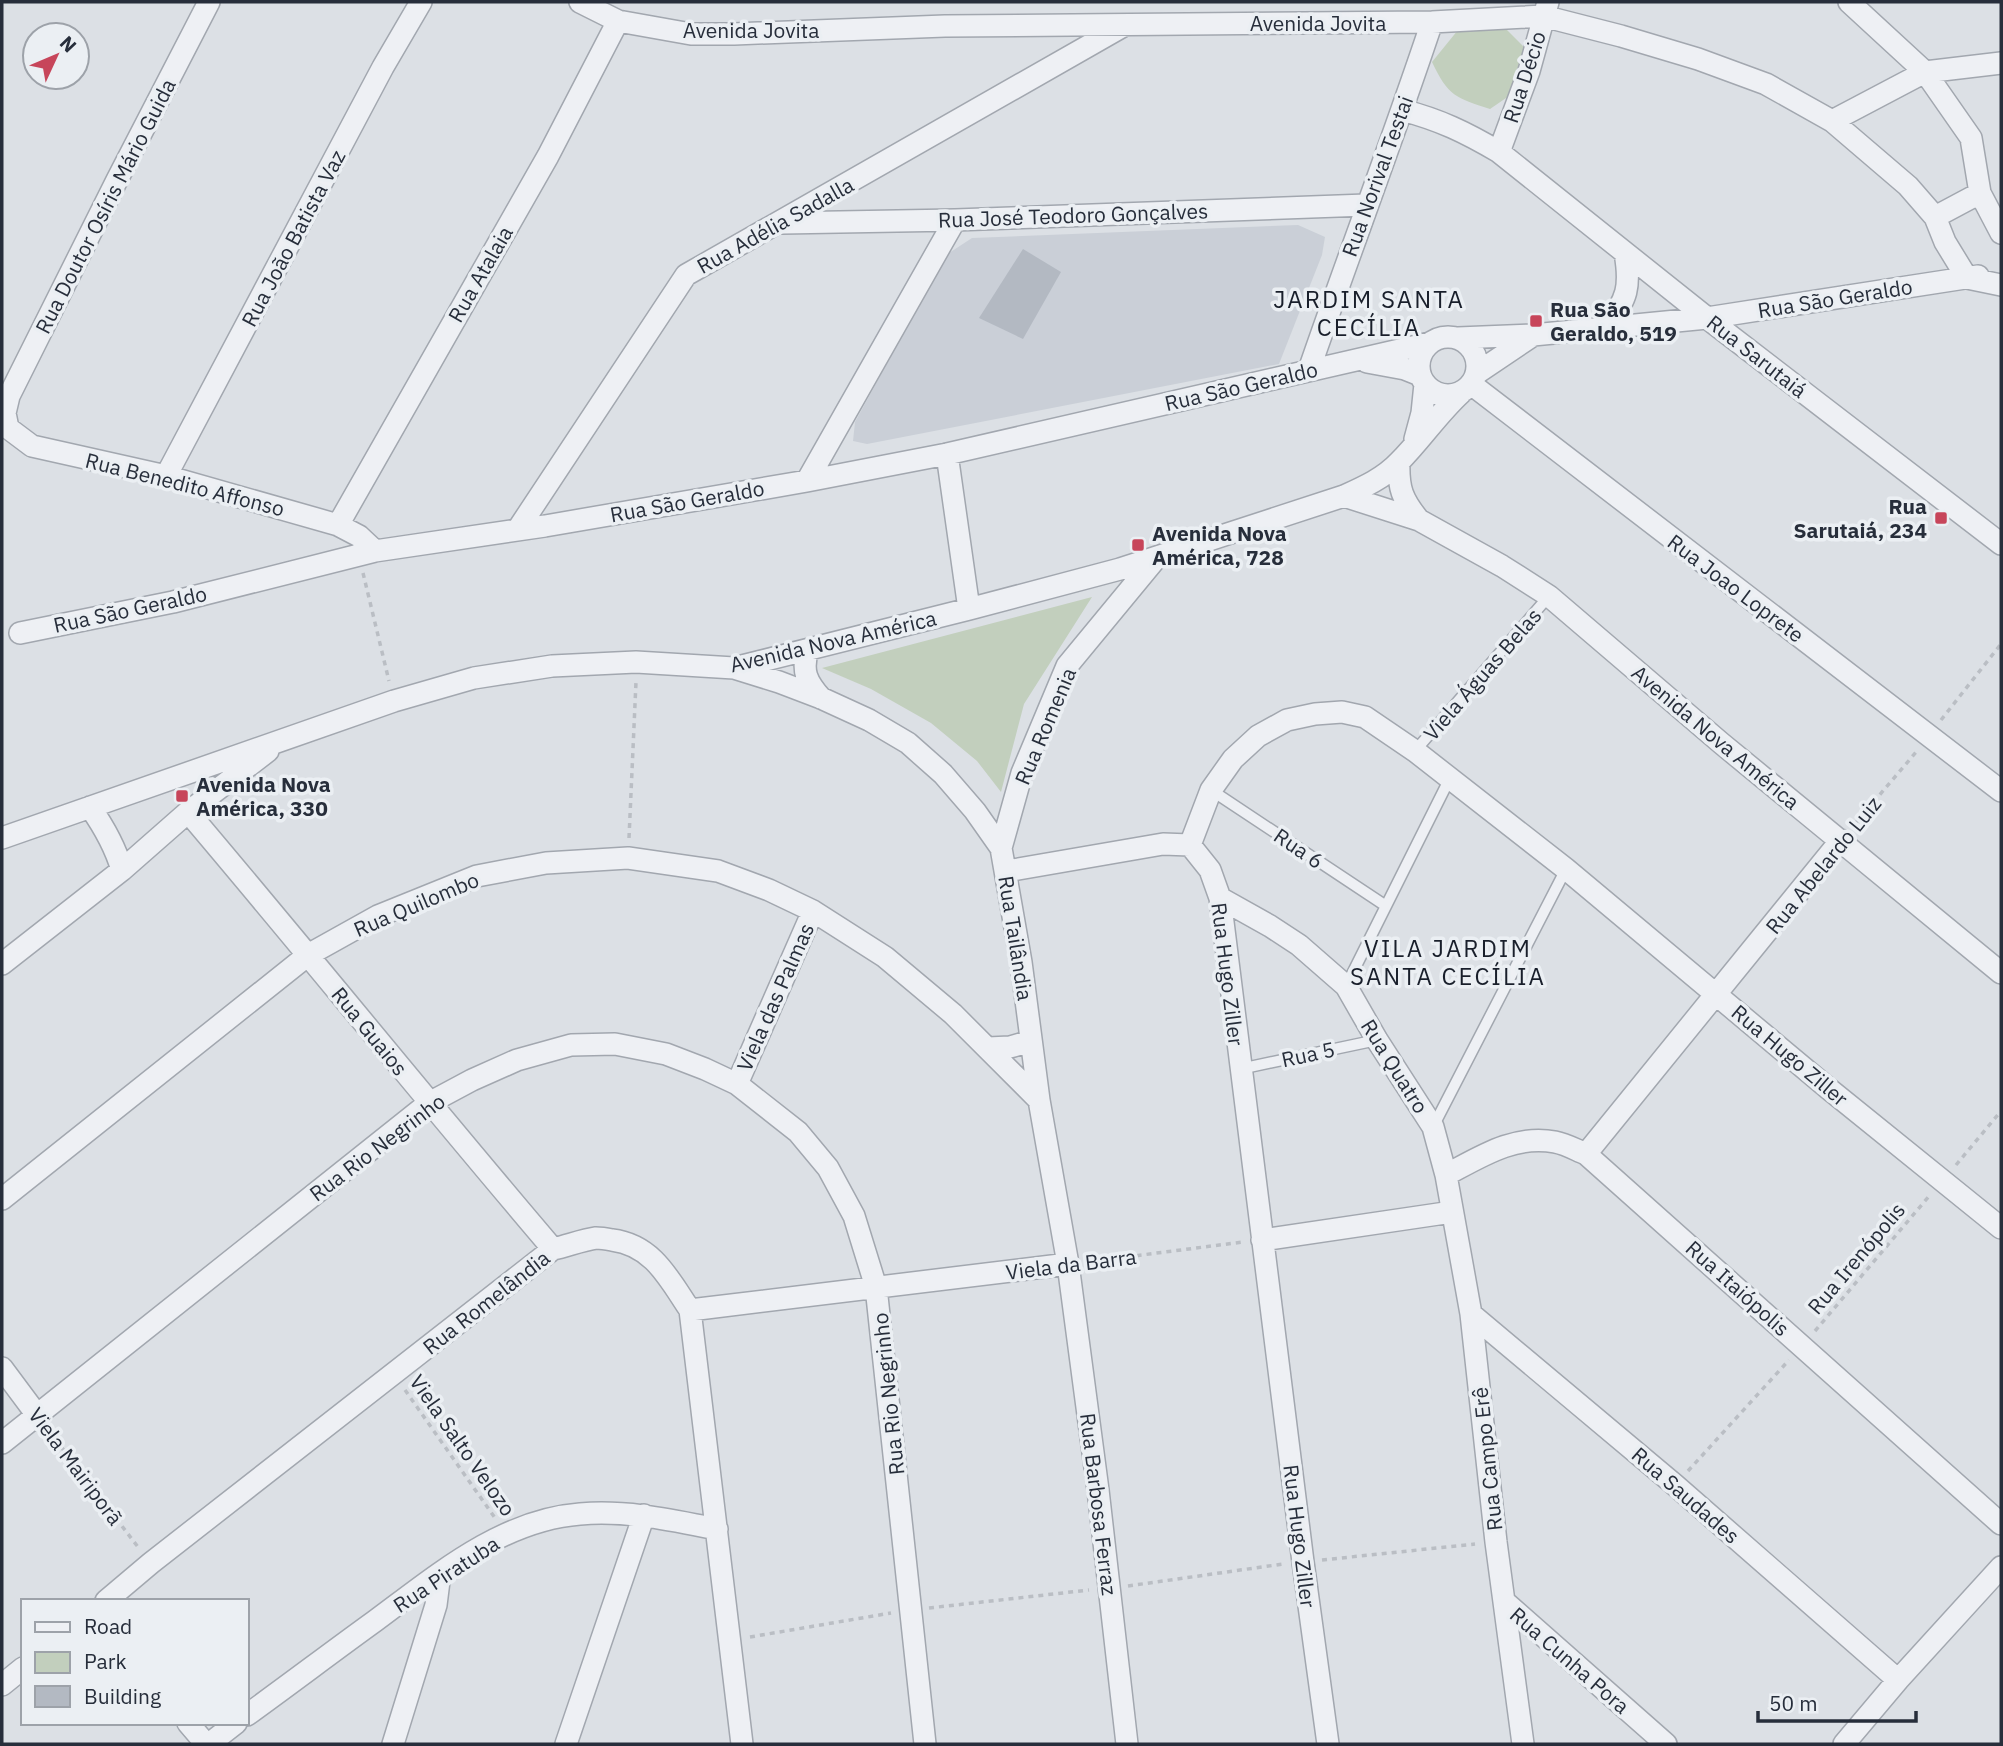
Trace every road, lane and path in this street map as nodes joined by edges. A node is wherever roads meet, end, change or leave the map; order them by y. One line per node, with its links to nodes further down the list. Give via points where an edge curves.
1 (209, 2): 33 (street, Rua Doutor Osíris Mário Guida, via 9,396)
2 (421, 2): 37 (street, Rua João Batista Vaz)
3 (580, 2): 6 (street, Avenida Jovita)
4 (1849, 2): 10 (street)
5 (1545, 9): 7 (street, Avenida Jovita); 12 (street, Avenida Jovita, via 1766,84); 13 (street, Rua Décio, via 1529,71)
6 (618, 21): 8 (street, Avenida Jovita, via 691,34); 41 (street, Rua Atalaia, via 548,156)
7 (1432, 22): 8 (street, Avenida Jovita); 11 (street, Rua Norival Testai)
8 (1128, 24): 18 (street, Rua Adélia Sadalla)
9 (2001, 63): 10 (street)
10 (1925, 72): 12 (street); 14 (street, via 1971,138)
11 (1402, 110): 13 (street, Rua Sarutaiá, via 1466,132); 15 (street, Rua Norival Testai)
12 (1832, 121): 16 (street, Avenida Jovita, via 1908,186)
13 (1499, 152): 20 (street, Rua Sarutaiá)
14 (1980, 192): 16 (street); 19 (street)
15 (1366, 205): 17 (street, Rua José Teodoro Gonçalves); 30 (street, Rua Norival Testai)
16 (1935, 217): 22 (street, Avenida Jovita)
17 (955, 220): 18 (street, Rua José Teodoro Gonçalves); 38 (street)
18 (779, 223): 42 (street, Rua Adélia Sadalla, via 686,275)
19 (2001, 233)
20 (1625, 253): 24 (street, Rua Sarutaiá); 25 (street, via 1626,293)
21 (2001, 272): 22 (street, Rua São Geraldo)
22 (1968, 278): 23 (street); 24 (street, Rua São Geraldo)
23 (2001, 285)
24 (1707, 318): 25 (street, Rua São Geraldo); 43 (street, Rua Sarutaiá)
25 (1607, 326): 26 (street, Rua São Geraldo)
26 (1533, 335): 27 (street, Rua São Geraldo); 32 (street)
27 (1458, 338): 28 (street, via 1443,337); 32 (street, via 1476,356)
28 (1430, 343): 29 (street, Rua São Geraldo); 31 (street, via 1419,365)
29 (1351, 360): 30 (street, Rua São Geraldo); 31 (street, Rua São Geraldo, via 1390,365)
30 (1309, 370): 35 (street, Rua São Geraldo)
31 (1423, 380): 32 (street, via 1442,395 1451,395); 34 (street, via 1422,414)
32 (1470, 383): 34 (street); 57 (street, Rua Joao Loprete)
33 (5, 413): 37 (street, Rua Benedito Affonso, via 8,428 32,446)
34 (1413, 444): 36 (street)
35 (947, 454): 38 (street, Rua São Geraldo); 48 (street)
36 (1399, 462): 39 (street); 40 (street, Avenida Nova América, via 1401,491)
37 (166, 476): 41 (street, Rua Benedito Affonso)
38 (807, 481): 42 (street, Rua São Geraldo)
39 (1344, 496): 40 (street, Avenida Nova América); 45 (street, Avenida Nova América)
40 (1419, 520): 47 (street, Avenida Nova América)
41 (338, 524): 44 (street, Rua Benedito Affonso, via 359,536)
42 (518, 529): 44 (street, Rua São Geraldo)
43 (2001, 544)
44 (367, 553): 50 (street, Rua São Geraldo, via 173,602); 56 (path)
45 (1157, 558): 46 (street, Avenida Nova América); 49 (street, Rua Romenia)
46 (1120, 569): 48 (street, Avenida Nova América); 49 (street, Rua Romenia)
47 (1549, 596): 59 (lane, Viela Águas Belas); 66 (street, Avenida Nova América)
48 (969, 609): 52 (street, Avenida Nova América)
49 (1109, 614): 68 (street, Rua Romenia, via 1067,666 1022,773)
50 (20, 633)
51 (2001, 644): 57 (path, Rua Abelardo Luiz)
52 (808, 650): 54 (street, Avenida Nova América); 55 (street, via 806,674)
53 (636, 662): 54 (street, Avenida Nova América); 56 (street, Avenida Nova América, via 552,666 474,678); 69 (path)
54 (734, 668): 55 (street, Rua Tailândia)
55 (821, 698): 68 (street, Rua Tailândia, via 908,743 943,774)
56 (394, 701): 58 (street, Avenida Nova América)
57 (1929, 736): 62 (street, Rua Joao Loprete); 66 (path, Rua Abelardo Luiz)
58 (283, 739): 63 (street, Avenida Nova América); 64 (street)
59 (1415, 751): 60 (street, Rua Hugo Ziller); 61 (street, Rua Hugo Ziller, via 1364,717 1342,712 1315,714 1287,720 1258,737 1233,759)
60 (1450, 778): 70 (street, Rua Hugo Ziller); 74 (lane)
61 (1211, 790): 67 (street, Rua Hugo Ziller); 74 (lane, Rua 6)
62 (2001, 792)
63 (90, 807): 65 (street, Avenida Nova América); 71 (street)
64 (188, 812): 71 (street); 76 (street, Rua Guaios)
65 (2, 838)
66 (1841, 840): 78 (street, Avenida Nova América); 80 (street, Rua Abelardo Luiz)
67 (1190, 845): 72 (street, via 1163,844); 73 (street, Rua Hugo Ziller, via 1209,870)
68 (1001, 848): 72 (street, Rua Tailândia)
69 (628, 858): 75 (street, Rua Quilombo, via 718,871); 76 (street, Rua Quilombo, via 546,863 477,876 378,916)
70 (1566, 869): 80 (street, Rua Hugo Ziller); 89 (lane)
71 (122, 870): 77 (street)
72 (1007, 872): 82 (street, Rua Tailândia)
73 (1220, 898): 79 (street, Rua Quatro, via 1298,945); 84 (street, Rua Hugo Ziller)
74 (1386, 906): 79 (lane)
75 (813, 911): 83 (street, Rua Quilombo, via 885,957); 85 (street, Viela das Palmas)
76 (308, 954): 87 (street, Rua Guaios); 93 (street, Rua Quilombo)
77 (2, 964)
78 (2001, 973)
79 (1346, 986): 81 (street, Rua Quatro)
80 (1717, 994): 90 (street, Rua Abelardo Luiz); 92 (street, Rua Hugo Ziller)
81 (1377, 1040): 84 (lane, Rua 5); 89 (street, Rua Quatro)
82 (1031, 1041): 83 (street); 86 (street, Rua Tailândia)
83 (988, 1048): 86 (street, Rua Quilombo)
84 (1240, 1069): 96 (street, Rua Hugo Ziller)
85 (737, 1084): 87 (street, Rua Rio Negrinho, via 666,1054 615,1044 571,1045 517,1060); 99 (street, Rua Rio Negrinho, via 798,1132 828,1168 855,1216)
86 (1039, 1100): 98 (street, Rua Tailândia)
87 (429, 1103): 97 (street, Rua Guaios); 105 (street, Rua Rio Negrinho)
88 (2001, 1111): 92 (path, Rua Irenópolis)
89 (1433, 1127): 91 (street, Rua Quatro)
90 (1586, 1154): 91 (street, Rua Itaiópolis, via 1556,1142 1513,1143); 102 (street, Rua Itaiópolis)
91 (1446, 1175): 94 (street, Rua Campo Erê)
92 (1944, 1180): 95 (street, Rua Hugo Ziller); 102 (path, Rua Irenópolis)
93 (2, 1199)
94 (1452, 1212): 96 (street); 101 (street, Rua Campo Erê)
95 (2001, 1228)
96 (1262, 1240): 98 (path, Viela da Barra); 130 (street, Rua Hugo Ziller)
97 (553, 1249): 100 (street, Rua Romelândia, via 597,1238 636,1247 651,1256); 104 (street, Rua Romelândia)
98 (1068, 1264): 99 (street, Viela da Barra); 129 (street, Rua Barbosa Ferraz)
99 (876, 1287): 100 (street, Viela da Barra); 128 (street, Rua Rio Negrinho)
100 (690, 1310): 110 (street, Rua Romelândia)
101 (1471, 1314): 107 (street, Rua Saudades); 116 (street, Rua Campo Erê)
102 (1803, 1346): 107 (path, Rua Irenópolis); 109 (street, Rua Itaiópolis)
103 (2, 1368): 105 (street, Viela Mairiporã)
104 (394, 1374): 111 (path, Viela Salto Velozo); 112 (street, Rua Romelândia)
105 (37, 1415): 106 (street, Rua Rio Negrinho); 112 (path, Viela Mairiporã)
106 (2, 1443)
107 (1675, 1485): 118 (street, Rua Saudades)
108 (644, 1515): 110 (street, Rua Piratuba); 111 (street, Rua Piratuba, via 577,1514); 126 (street)
109 (2001, 1524)
110 (717, 1529): 127 (street, Rua Romelândia)
111 (506, 1535): 114 (street, Rua Piratuba)
112 (151, 1563): 115 (street, Rua Romelândia)
113 (2001, 1567): 118 (street)
114 (440, 1573): 121 (street, Rua Piratuba); 125 (street, via 436,1605)
115 (108, 1599)
116 (1505, 1602): 131 (street, Rua Campo Erê); 132 (street, Rua Cunha Pora)
117 (21, 1670): 119 (street)
118 (1898, 1680): 133 (street)
119 (2, 1687): 120 (street)
120 (21, 1691)
121 (248, 1713)
122 (190, 1725): 124 (street)
123 (231, 1725): 124 (street, Rua Piratuba)
124 (207, 1744)
125 (393, 1744)
126 (566, 1744)
127 (742, 1744)
128 (925, 1744)
129 (1127, 1744)
130 (1328, 1744)
131 (1523, 1744)
132 (1667, 1744)
133 (1844, 1744)

